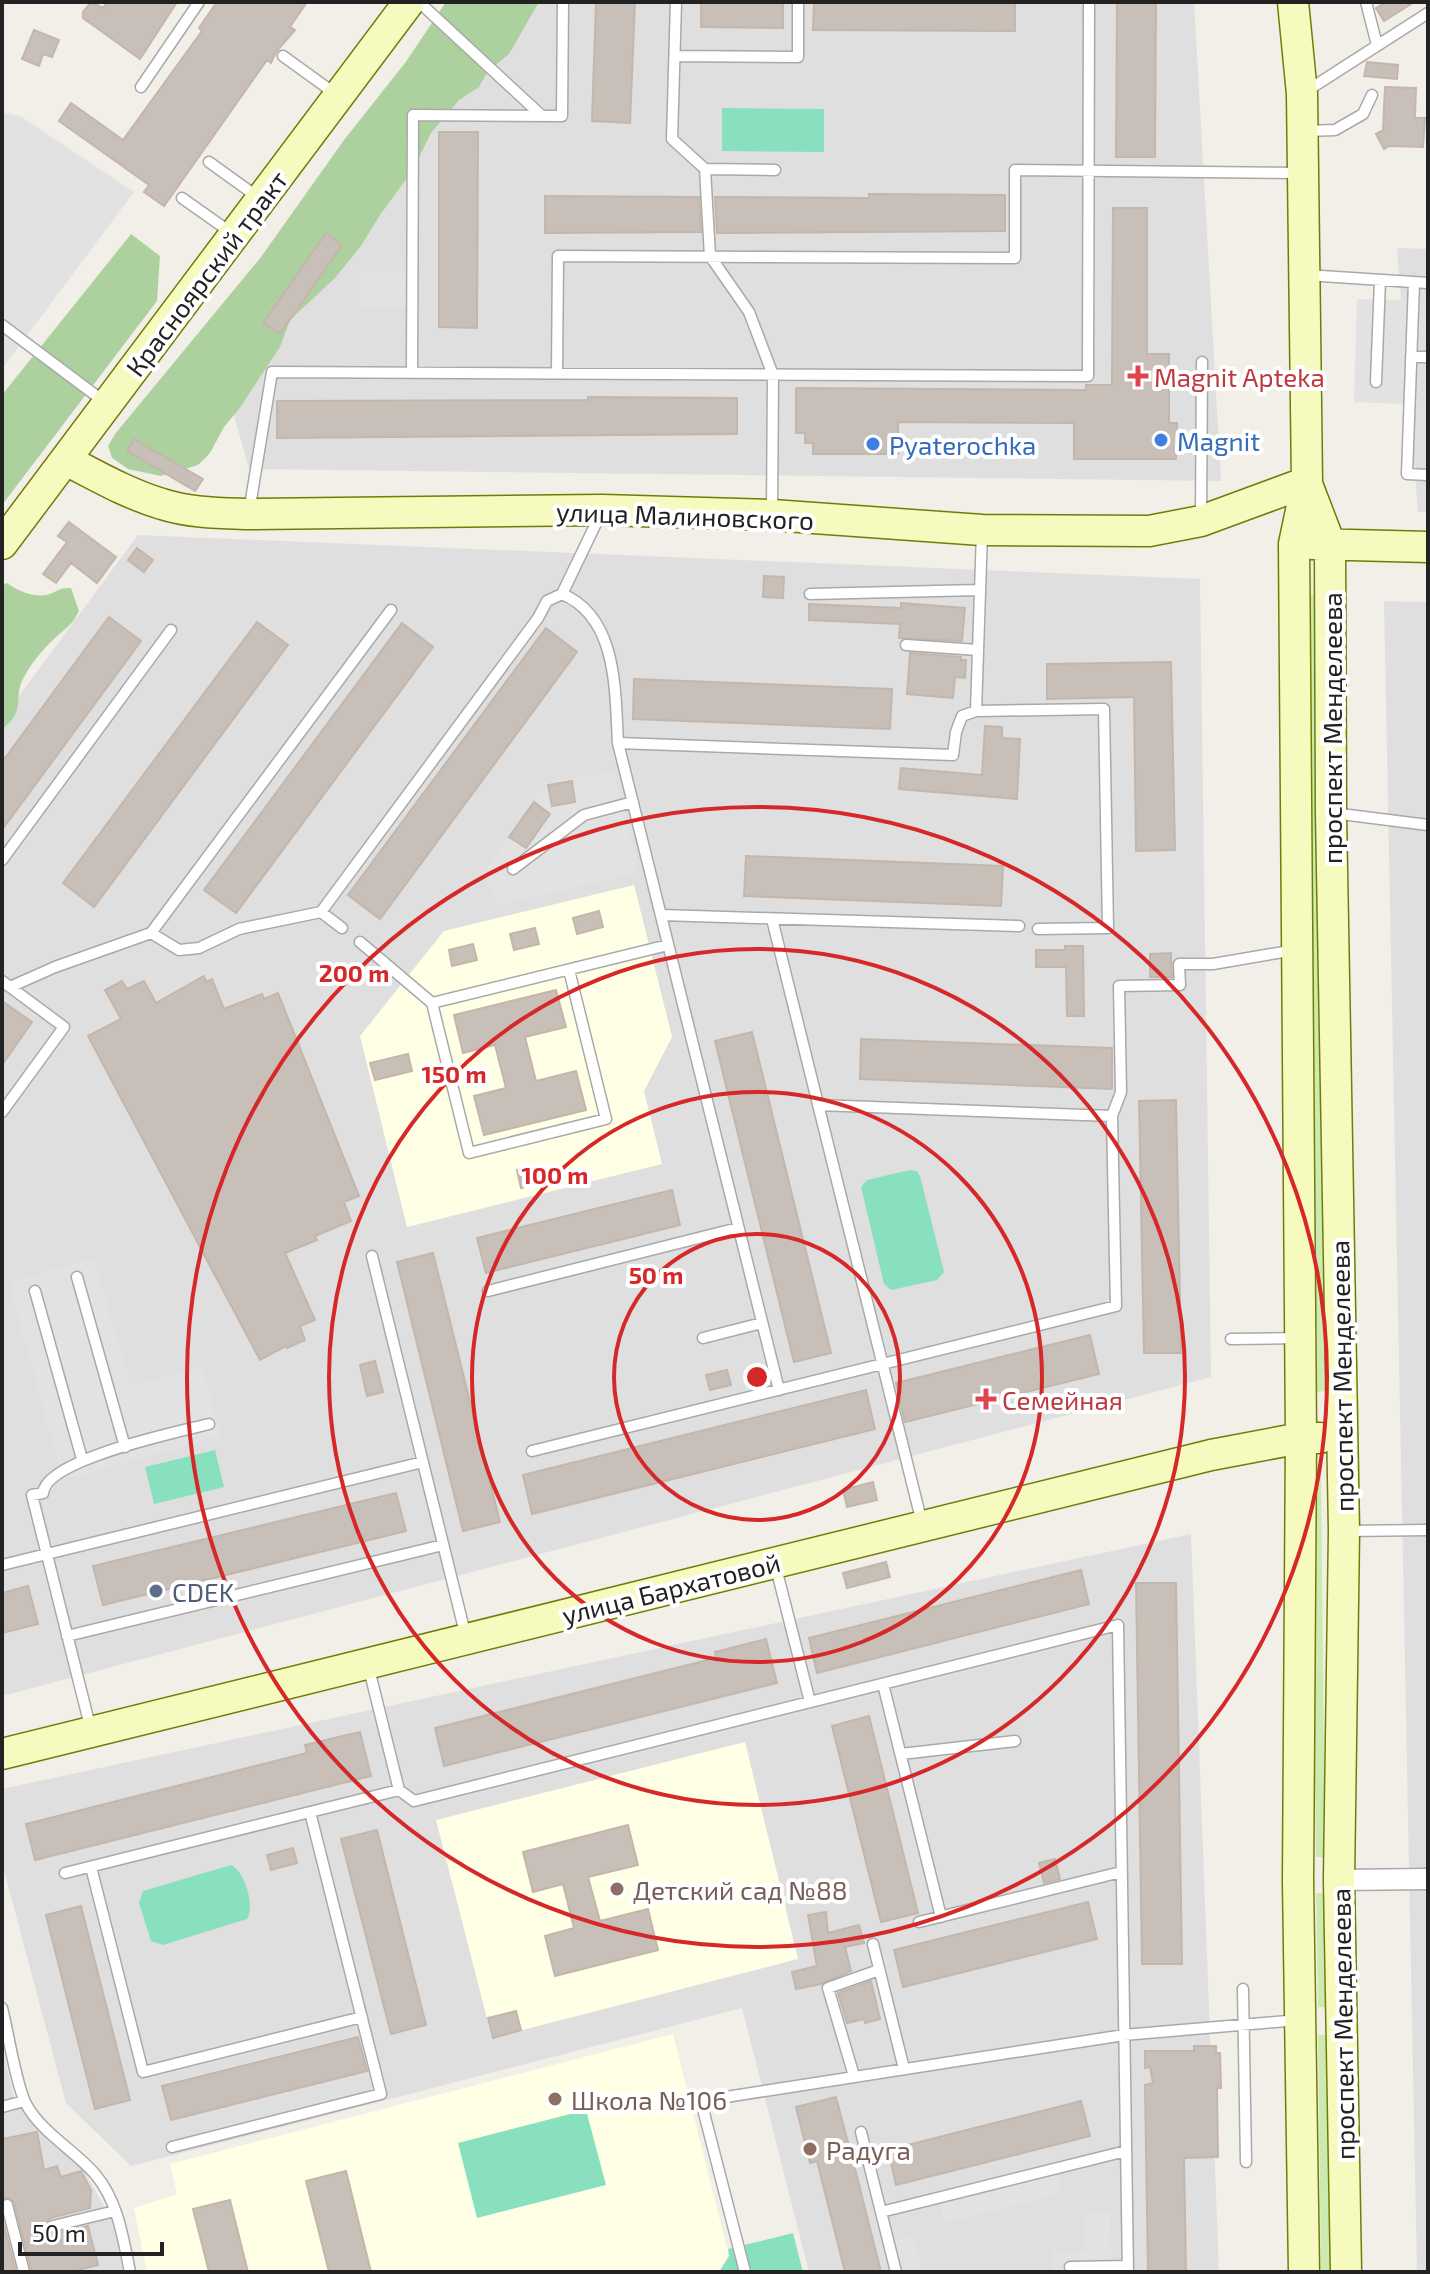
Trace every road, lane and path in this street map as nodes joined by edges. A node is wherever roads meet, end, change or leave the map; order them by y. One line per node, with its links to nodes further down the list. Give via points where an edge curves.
1 (199, 2): 14 (lane)
2 (409, 2): 17 (main road, Красноярский тракт)
3 (419, 2): 18 (lane)
4 (563, 2): 18 (lane, via 562,116)
5 (676, 2): 13 (lane)
6 (798, 2): 13 (lane, via 798,57)
7 (1089, 2): 23 (lane)
8 (1293, 2): 15 (main road, проспект Менделеева)
9 (1366, 2): 11 (lane)
10 (1428, 13): 11 (lane)
11 (1377, 45): 15 (lane)
12 (283, 56): 17 (lane)
13 (676, 56): 21 (lane, via 672,139)
14 (141, 87)
15 (1302, 94): 19 (main road, проспект Менделеева)
16 (1372, 95): 19 (lane, via 1363,114 1335,130)
17 (339, 96): 26 (main road, Красноярский тракт)
18 (542, 116): 37 (lane, via 413,115)
19 (1303, 131): 24 (main road, проспект Менделеева)
20 (209, 162): 26 (lane)
21 (705, 169): 22 (lane); 28 (lane)
22 (775, 170)
23 (1089, 171): 24 (lane); 28 (lane, via 1015,170 1015,258); 39 (lane, via 1088,376)
24 (1304, 173): 29 (main road, проспект Менделеева)
25 (182, 198): 27 (lane)
26 (261, 199): 27 (main road, Красноярский тракт)
27 (234, 235): 41 (main road, Красноярский тракт)
28 (710, 256): 38 (lane, via 558,256); 39 (lane, via 749,312)
29 (1304, 275): 30 (lane); 44 (main road, проспект Менделеева)
30 (1380, 280): 31 (lane); 40 (lane)
31 (1414, 282): 32 (lane); 34 (lane)
32 (1428, 283)
33 (2, 325): 41 (lane)
34 (1411, 357): 35 (lane); 43 (lane, via 1407,474)
35 (1428, 357)
36 (1202, 362): 48 (lane)
37 (412, 373): 38 (lane); 46 (lane, via 272,372)
38 (557, 373): 39 (lane)
39 (773, 375): 47 (lane)
40 (1376, 382)
41 (107, 404): 42 (main road, Красноярский тракт)
42 (66, 460): 46 (main road, улица Малиновского, via 164,505); 50 (main road, Красноярский тракт)
43 (1428, 475)
44 (1307, 483): 48 (main road, улица Малиновского); 51 (main road, проспект Менделеева); 52 (main road, проспект Менделеева)
45 (602, 510): 46 (main road, улица Малиновского); 47 (main road, улица Малиновского); 55 (lane)
46 (249, 514)
47 (772, 515): 49 (main road, улица Малиновского)
48 (1201, 521): 49 (main road, улица Малиновского, via 1149,531)
49 (982, 530): 54 (lane)
50 (2, 544)
51 (1294, 544): 52 (main road); 77 (main road, проспект Менделеева)
52 (1330, 544): 53 (main road); 64 (main road, проспект Менделеева)
53 (1428, 547)
54 (979, 590): 56 (lane); 60 (lane)
55 (562, 594): 62 (lane, via 591,615 605,640 614,676); 68 (lane, via 547,601)
56 (810, 594)
57 (391, 610): 74 (lane)
58 (171, 630): 66 (lane)
59 (906, 645): 60 (lane)
60 (978, 650): 61 (lane)
61 (976, 711): 62 (lane, via 962,716 953,755); 73 (lane, via 1104,709 1108,928)
62 (618, 743): 63 (lane)
63 (633, 802): 67 (lane, via 584,815); 69 (lane)
64 (1331, 813): 65 (lane); 96 (main road, проспект Менделеева)
65 (1428, 825)
66 (2, 860)
67 (513, 869)
68 (321, 912): 72 (lane); 74 (lane, via 239,929 199,948 179,950)
69 (661, 915): 70 (lane); 76 (lane)
70 (772, 919): 71 (lane); 81 (lane)
71 (1019, 926)
72 (342, 928)
73 (1038, 929)
74 (151, 933): 79 (lane)
75 (360, 942): 80 (lane)
76 (668, 945): 78 (lane); 84 (lane)
77 (1296, 950): 83 (lane, via 1213,964 1179,964 1180,985 1119,986 1121,1092); 91 (main road, проспект Менделеева)
78 (569, 970): 80 (lane); 80 (lane, via 606,1119 469,1153)
79 (6, 984): 82 (lane, via 64,1027)
80 (432, 1003)
81 (818, 1105): 83 (lane); 93 (lane)
82 (2, 1112)
83 (1112, 1116): 93 (lane, via 1116,1306)
84 (738, 1228): 88 (lane); 89 (lane)
85 (372, 1256): 101 (lane)
86 (77, 1277): 98 (lane)
87 (35, 1291): 100 (lane)
88 (488, 1291)
89 (762, 1323): 90 (lane); 94 (lane)
90 (703, 1338)
91 (1300, 1338): 92 (lane); 97 (main road, проспект Менделеева)
92 (1231, 1339)
93 (882, 1364): 94 (lane); 102 (lane)
94 (779, 1390): 99 (lane)
95 (209, 1424): 98 (lane)
96 (1342, 1437): 97 (main road, улица Бархатовой); 104 (main road, проспект Менделеева)
97 (1301, 1438): 102 (main road, улица Бархатовой); 125 (main road, проспект Менделеева)
98 (125, 1447): 100 (lane)
99 (532, 1451)
100 (82, 1459): 106 (lane, via 48,1481 43,1493 32,1495)
101 (423, 1462): 105 (lane); 106 (lane)
102 (922, 1525): 107 (main road, улица Бархатовой)
103 (1428, 1530): 104 (lane)
104 (1344, 1531): 124 (main road, проспект Менделеева)
105 (443, 1545): 109 (lane); 110 (lane)
106 (47, 1554): 108 (lane); 109 (lane)
107 (774, 1562): 110 (main road, улица Бархатовой); 113 (lane)
108 (2, 1565)
109 (67, 1636): 114 (lane)
110 (466, 1639): 111 (main road, улица Бархатовой)
111 (368, 1663): 114 (main road, улица Бархатовой); 118 (lane)
112 (883, 1684): 113 (lane); 117 (lane); 121 (lane, via 1118,1625)
113 (810, 1702): 118 (lane, via 414,1801)
114 (91, 1732): 116 (main road, улица Бархатовой)
115 (1015, 1741): 117 (lane)
116 (2, 1754)
117 (901, 1754): 126 (lane)
118 (399, 1790): 119 (lane)
119 (310, 1812): 120 (lane); 132 (lane)
120 (91, 1867): 122 (lane); 132 (lane, via 143,2072)
121 (1121, 1872): 126 (lane); 136 (lane)
122 (65, 1873)
123 (1428, 1879): 124 (street)
124 (1339, 1880): 125 (main road); 133 (main road, проспект Менделеева)
125 (1298, 1881): 134 (main road, проспект Менделеева)
126 (941, 1917): 127 (lane)
127 (919, 1922)
128 (873, 1944): 129 (lane)
129 (879, 1970): 137 (lane); 138 (lane, via 828,1988)
130 (1243, 1989): 135 (lane)
131 (2, 2008): 139 (lane)
132 (362, 2017): 142 (lane, via 381,2094)
133 (1342, 2019): 134 (main road); 156 (main road, проспект Менделеева)
134 (1300, 2020): 135 (lane); 155 (main road, проспект Менделеева)
135 (1244, 2025): 136 (lane); 144 (lane)
136 (1124, 2035): 137 (lane); 143 (lane)
137 (904, 2069): 138 (lane)
138 (854, 2076): 153 (lane, via 718,2097 706,2104)
139 (24, 2101): 140 (lane); 146 (lane, via 96,2176)
140 (2, 2107)
141 (861, 2132): 147 (lane)
142 (172, 2147)
143 (1126, 2151): 147 (lane); 150 (lane)
144 (1246, 2162)
145 (7, 2205): 151 (lane)
146 (115, 2211): 148 (lane); 152 (lane)
147 (881, 2212): 154 (lane)
148 (53, 2226)
149 (1070, 2267): 150 (lane)
150 (1128, 2269)
151 (24, 2272)
152 (130, 2272)
153 (745, 2272)
154 (896, 2272)
155 (1304, 2272)
156 (1346, 2272)

